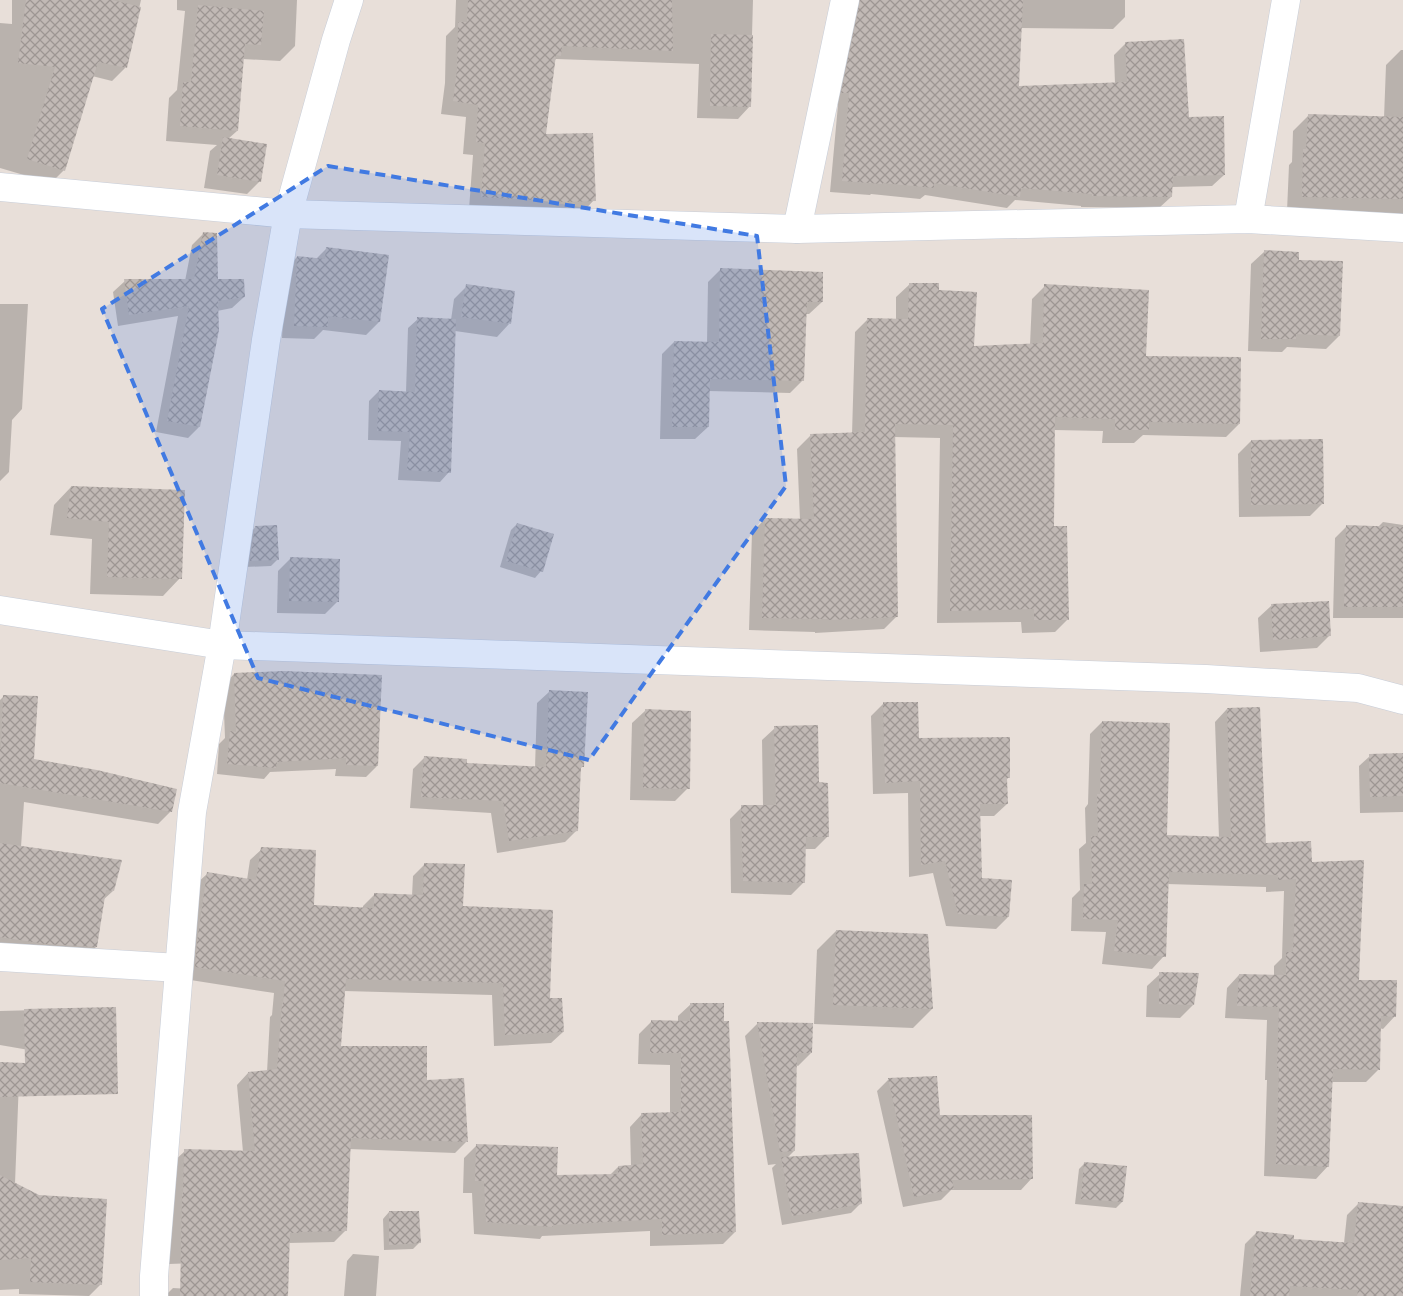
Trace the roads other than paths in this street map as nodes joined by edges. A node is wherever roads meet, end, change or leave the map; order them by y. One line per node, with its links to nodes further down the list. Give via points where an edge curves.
1 (350, 0): 5 (street)
2 (845, 0): 8 (street)
3 (1286, 0): 6 (street)
4 (0, 187): 5 (street)
5 (288, 214): 8 (street); 10 (street, via 266,340)
6 (1248, 219): 7 (street); 8 (street)
7 (1403, 228)
8 (797, 229)
9 (0, 610): 10 (street)
10 (222, 645): 11 (street, via 1206,679 1358,688); 13 (street, via 192,812)
11 (1403, 700)
12 (0, 957): 13 (street)
13 (179, 968): 14 (street)
14 (154, 1296)

